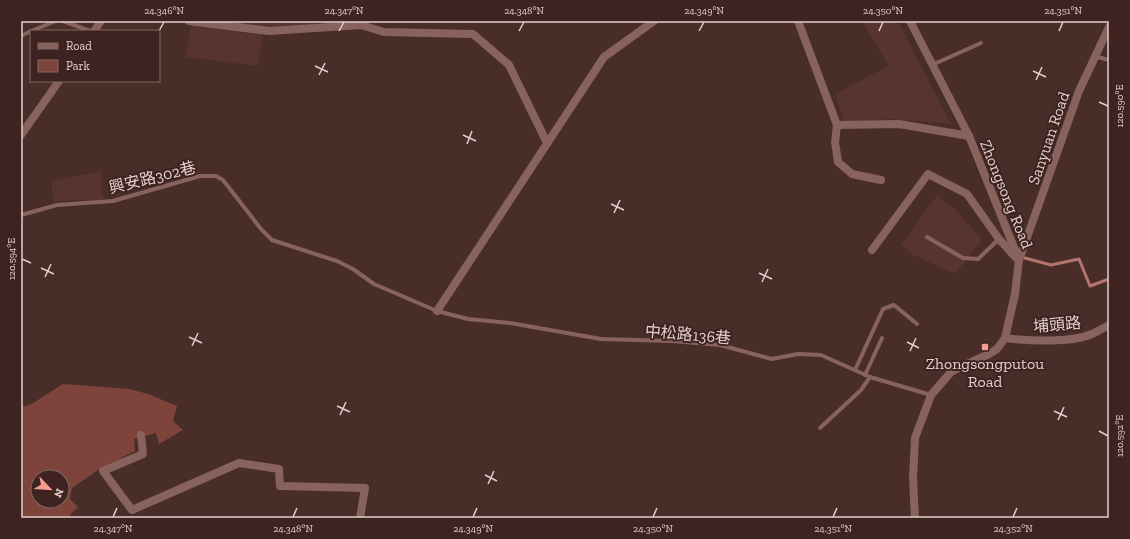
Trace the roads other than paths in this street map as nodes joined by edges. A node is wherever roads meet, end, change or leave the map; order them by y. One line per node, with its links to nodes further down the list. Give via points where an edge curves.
1 (56, 21): 9 (lane)
2 (63, 21): 10 (lane)
3 (102, 21): 11 (street)
4 (189, 21): 22 (street, via 269,31 361,25 384,32 473,34 509,64)
5 (654, 21): 22 (street, via 604,57)
6 (798, 21): 19 (street)
7 (910, 21): 17 (street, Zhongsong Road)
8 (1109, 27): 15 (street, Sanyuan Road)
9 (34, 30)
10 (87, 30)
11 (95, 30)
12 (30, 32): 13 (lane)
13 (21, 36)
14 (981, 43): 17 (lane)
15 (1094, 56): 16 (lane); 28 (street, Sanyuan Road, via 1079,90)
16 (1109, 60)
17 (932, 65): 21 (street, Zhongsong Road)
18 (58, 82): 20 (street)
19 (838, 125): 21 (street, via 899,124); 23 (street, via 835,142 838,162 852,174)
20 (21, 134)
21 (969, 136): 28 (street, Zhongsong Road)
22 (547, 143): 29 (street)
23 (881, 180)
24 (21, 215): 29 (lane, 興安路302巷, via 57,205 113,201 200,176 216,176 223,180 272,240 337,261 374,284)
25 (927, 237): 26 (lane, via 963,258 978,259)
26 (998, 239): 27 (street, via 967,194 928,174); 28 (street)
27 (872, 250)
28 (1019, 260): 33 (street, Zhongsong Road, via 1015,294)
29 (437, 311): 34 (lane, 中松路136巷, via 468,319 510,323 601,339 720,345 772,359 798,354 820,355)
30 (917, 324): 34 (lane, via 894,305 883,309)
31 (1109, 325): 33 (street, 埔頭路, via 1091,334 1076,337 1029,341)
32 (882, 338): 35 (lane)
33 (1005, 338): 37 (street, via 997,349 989,354 952,371)
34 (855, 370): 35 (lane, 中松路136巷)
35 (865, 375): 36 (lane, 中松路136巷)
36 (870, 377): 37 (lane, 中松路136巷); 38 (lane, via 861,390)
37 (931, 395): 41 (street, via 915,438)
38 (820, 428)
39 (141, 435): 40 (street, via 143,454 103,471 132,510 240,463 279,469 280,486 365,488)
40 (360, 518)
41 (915, 518)

